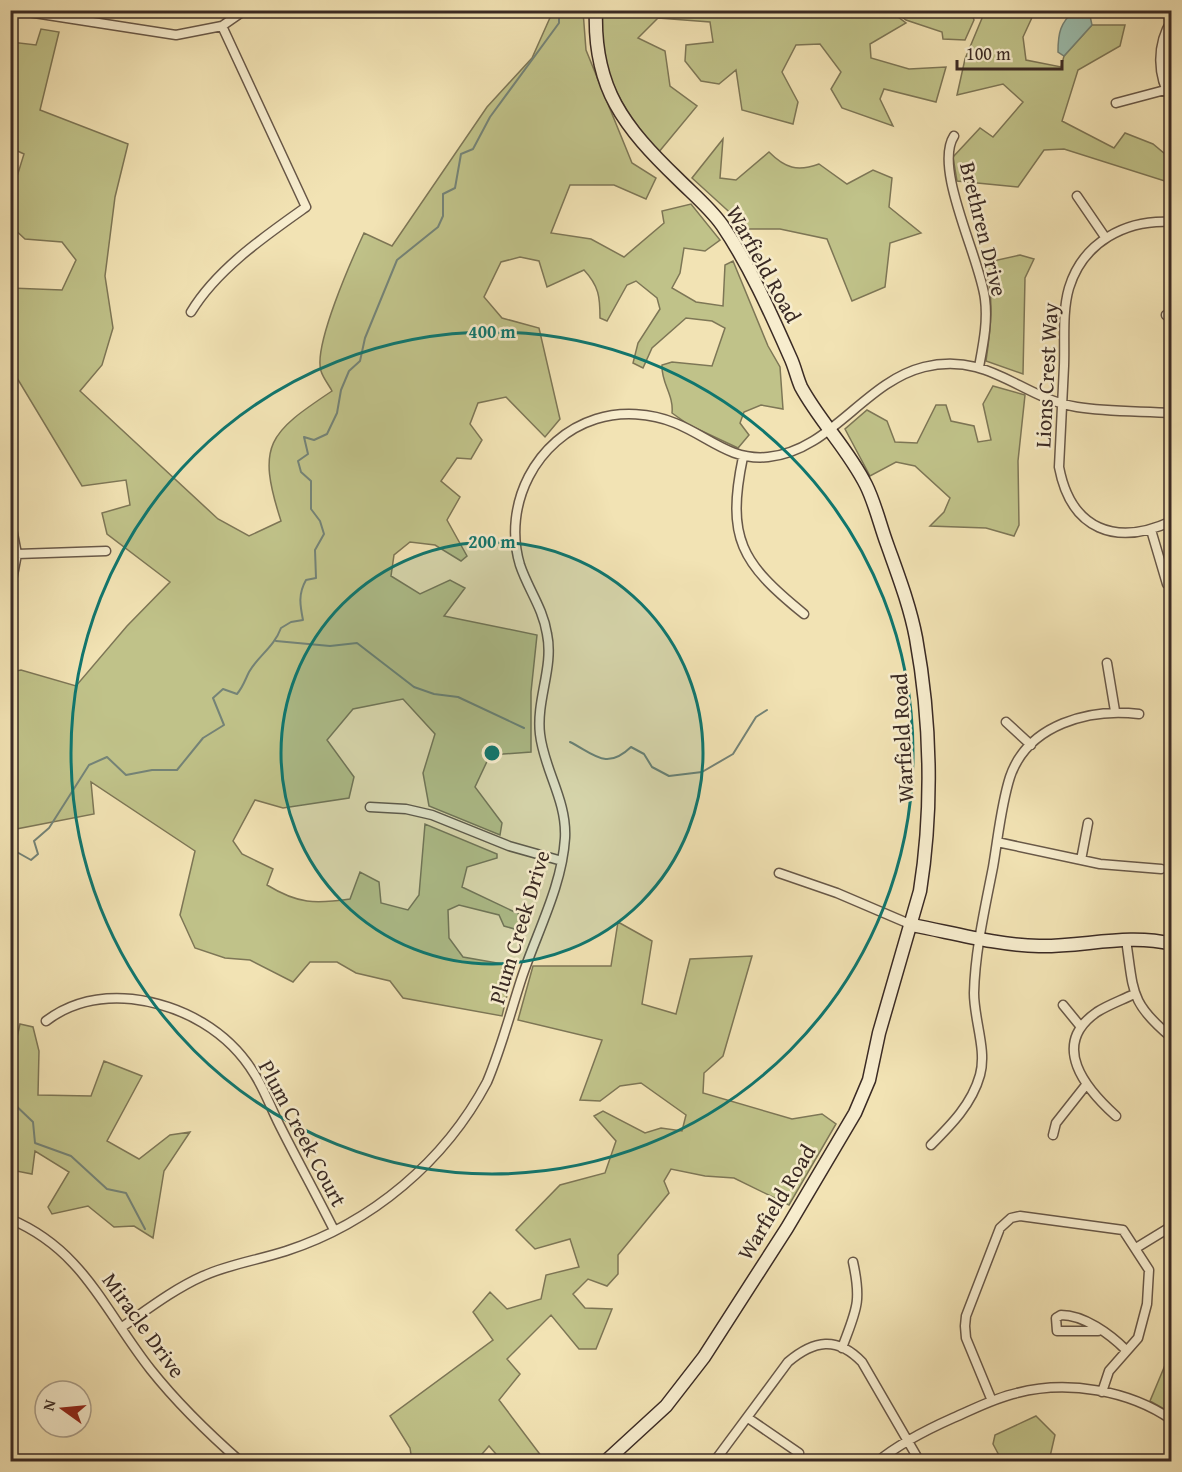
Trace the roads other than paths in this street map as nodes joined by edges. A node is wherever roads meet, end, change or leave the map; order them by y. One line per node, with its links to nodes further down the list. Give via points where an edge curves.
1 (15, 10): 5 (street, via 163,34 188,35)
2 (245, 10): 5 (street)
3 (596, 10): 17 (street, Warfield Road, via 596,52 604,81 620,111 640,141 723,227 760,294 800,384)
4 (1172, 20): 6 (street, via 1160,50)
5 (222, 26): 13 (street, via 306,207 214,282)
6 (1165, 90): 7 (street); 8 (street)
7 (1172, 101)
8 (1116, 103)
9 (954, 136): 14 (street, Brethren Drive, via 947,152 949,174 985,299)
10 (1077, 196): 12 (street)
11 (1172, 222): 12 (street, Lions Crest Way, via 1139,222)
12 (1105, 237): 15 (street, Lions Crest Way, via 1082,260 1069,290)
13 (191, 312)
14 (979, 367): 15 (street, Plum Creek Drive); 17 (street, Plum Creek Drive, via 943,364 908,372 882,386)
15 (1062, 403): 16 (street, Plum Creek Drive); 21 (street, Lions Crest Way, via 1059,467 1072,506 1102,529 1127,534)
16 (1172, 413)
17 (829, 428): 18 (street, Plum Creek Drive, via 790,453); 39 (street, Warfield Road, via 867,488 907,600 916,638 928,765 924,866)
18 (743, 457): 26 (street, via 734,506 742,546 763,579); 36 (street, Plum Creek Drive, via 718,448 676,423 627,414 598,418 578,426 549,447 530,471 520,495 515,540 520,566 540,607 548,636 540,732 564,812)
19 (10, 518): 23 (street)
20 (1172, 521): 21 (street, Lions Crest Way)
21 (1151, 530): 24 (street)
22 (106, 551): 23 (street)
23 (17, 554): 25 (street)
24 (1167, 584)
25 (10, 591)
26 (804, 614)
27 (1107, 663): 28 (street)
28 (1115, 711): 29 (street); 31 (street, via 1075,717)
29 (1139, 714)
30 (1006, 722): 31 (street)
31 (1032, 745): 34 (street, via 1010,776)
32 (370, 807): 36 (street, via 432,814 509,846)
33 (1088, 823): 35 (street)
34 (997, 842): 35 (street); 40 (street)
35 (1081, 860): 37 (street)
36 (562, 861): 54 (street, Plum Creek Drive, via 499,1054 472,1109 446,1146 411,1180)
37 (1161, 870)
38 (779, 873): 39 (street)
39 (912, 925): 40 (street); 68 (street, Warfield Road, via 869,1080 855,1113 704,1357 666,1406)
40 (981, 939): 41 (street, via 1040,946); 51 (street, via 974,989 982,1059 980,1074 957,1120)
41 (1126, 940): 42 (street); 43 (street)
42 (1172, 944)
43 (1134, 993): 46 (street, via 1096,1013); 47 (street, via 1148,1018)
44 (1063, 1005): 46 (street)
45 (46, 1021): 54 (street, Plum Creek Court, via 69,1006 127,999 171,1007 212,1029 236,1050 255,1075)
46 (1081, 1027): 48 (street, via 1074,1057)
47 (1172, 1038)
48 (1086, 1085): 49 (street); 50 (street, via 1056,1123)
49 (1116, 1116)
50 (1053, 1135)
51 (931, 1145)
52 (10, 1219): 57 (street, Miracle Drive, via 45,1237 75,1262)
53 (1172, 1226): 55 (street)
54 (334, 1230): 57 (street, Plum Creek Drive, via 287,1251 201,1276)
55 (1136, 1248): 60 (street, via 1149,1270 1149,1284 1138,1338); 62 (street, via 1123,1230 1020,1216 1000,1228 965,1326 966,1338)
56 (854, 1262): 59 (street, via 860,1292)
57 (122, 1327): 67 (street, Miracle Drive, via 190,1416)
58 (1098, 1331): 60 (street, via 1114,1338)
59 (842, 1348): 63 (street, via 834,1344 803,1350 788,1362); 65 (street, via 862,1362)
60 (1126, 1350): 61 (street, via 1108,1371)
61 (1102, 1392): 62 (street, via 1046,1388); 64 (street, via 1132,1400)
62 (992, 1401): 65 (street)
63 (748, 1418): 66 (street); 69 (street)
64 (1172, 1420)
65 (908, 1439): 70 (street); 71 (street)
66 (799, 1453)
67 (241, 1461)
68 (605, 1461)
69 (714, 1461)
70 (877, 1461)
71 (920, 1461)

